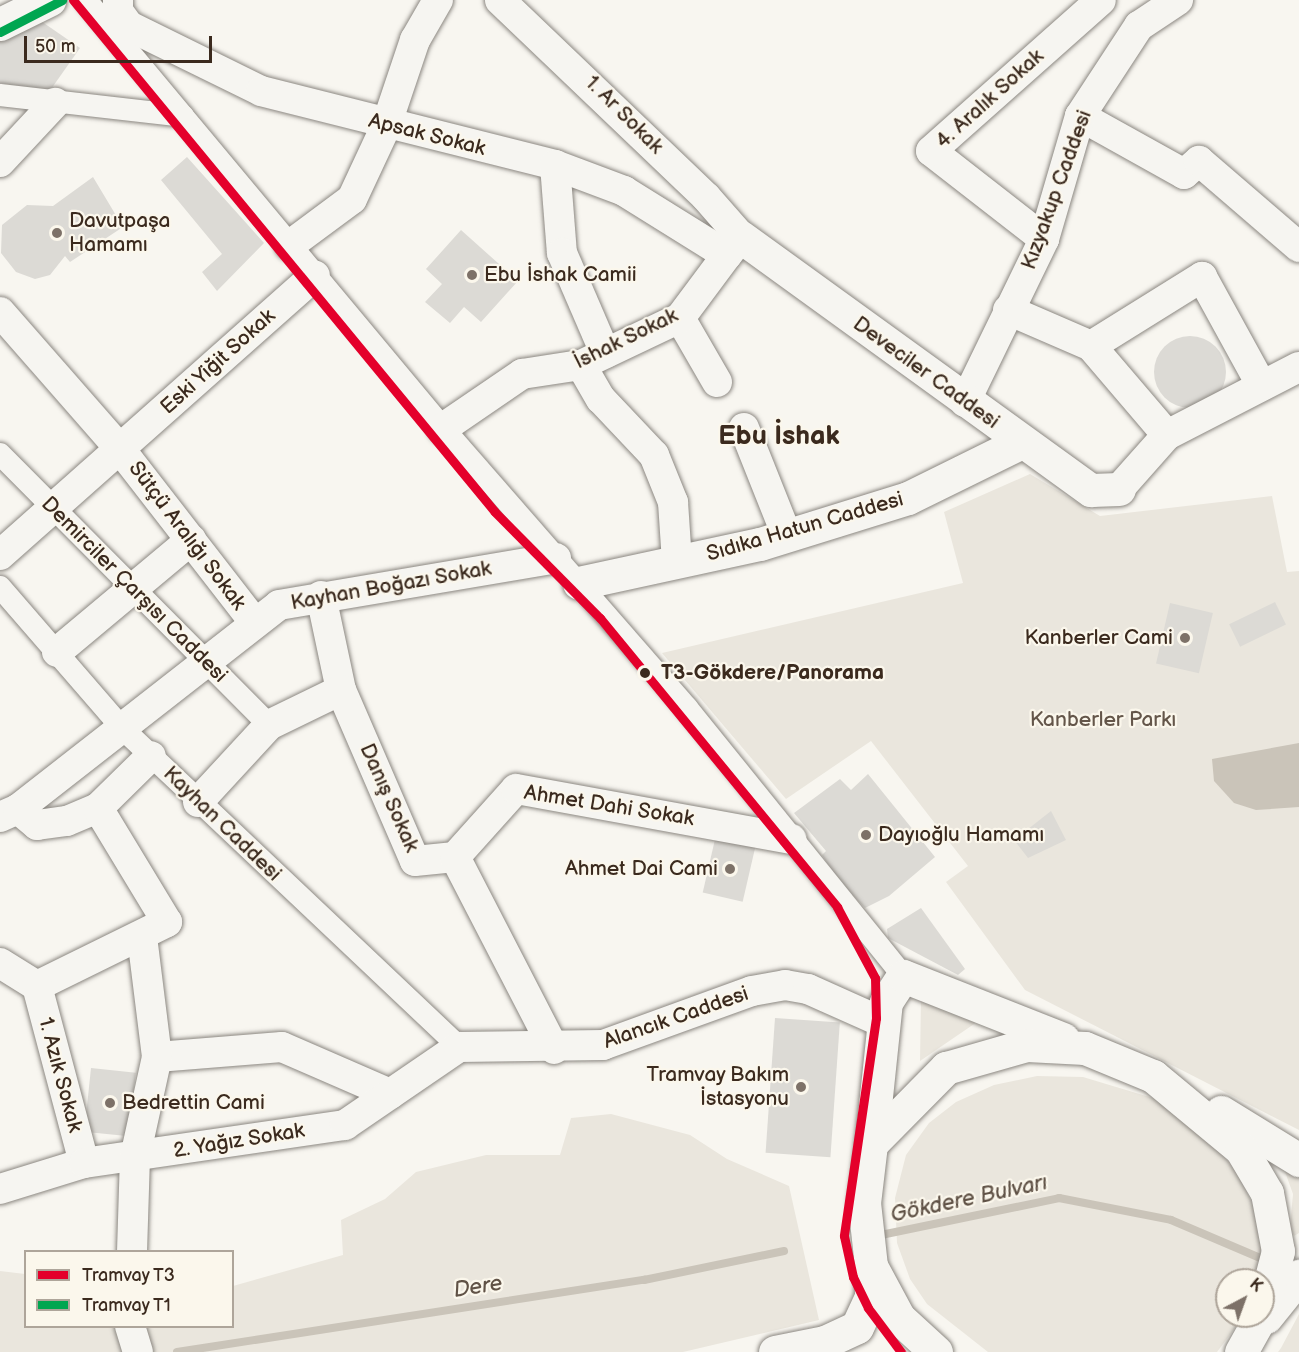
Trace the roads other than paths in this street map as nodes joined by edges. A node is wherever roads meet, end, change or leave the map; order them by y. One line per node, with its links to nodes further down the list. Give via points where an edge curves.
1 (49, 0): 9 (main road)
2 (86, 0): 13 (street)
3 (118, 0): 15 (street, Apsak Sokak, via 118,11 129,26 261,91)
4 (438, 0): 15 (street, via 415,40)
5 (500, 0): 20 (street, 1. Ar Sokak, via 580,72)
6 (1101, 0): 18 (street, 4. Aralık Sokak, via 931,152)
7 (1118, 0): 10 (street)
8 (1178, 0): 10 (street, Kızyakup Caddesi)
9 (0, 24)
10 (1139, 26): 14 (street, Kızyakup Caddesi)
11 (0, 95): 12 (street)
12 (56, 103): 13 (street); 16 (street)
13 (183, 116): 19 (street)
14 (1080, 116): 18 (street, Kızyakup Caddesi); 21 (street, via 1184,174 1199,161)
15 (386, 126): 17 (street, Apsak Sokak); 19 (street, via 352,199)
16 (0, 162)
17 (555, 165): 20 (street, Apsak Sokak, via 624,190); 27 (street, via 562,253)
18 (1044, 239): 23 (street, Kızyakup Caddesi)
19 (290, 245): 22 (street)
20 (734, 246): 25 (street, İshak Sokak); 31 (main road, Deveciler Caddesi)
21 (1299, 247)
22 (315, 275): 32 (street); 36 (street, Eski Yiğit Sokak)
23 (1008, 310): 26 (street); 31 (street, Kızyakup Caddesi)
24 (0, 312): 36 (street, Sütçü Aralığı Sokak)
25 (680, 318): 27 (street, İshak Sokak); 29 (street)
26 (1091, 346): 30 (street, via 1202,277); 34 (street)
27 (593, 359): 32 (street, İshak Sokak, via 522,374); 44 (street, via 601,399 654,455 673,501)
28 (1299, 367): 30 (street)
29 (717, 381)
30 (1262, 386): 34 (street)
31 (964, 402): 35 (main road, Deveciler Caddesi)
32 (443, 428): 43 (street)
33 (744, 428): 40 (street)
34 (1167, 435): 38 (street)
35 (1022, 442): 38 (main road, Deveciler Caddesi, via 1091,490); 40 (main road, Sıdıka Hatun Caddesi, via 908,498)
36 (120, 449): 39 (street, Eski Yiğit Sokak); 41 (street, Sütçü Aralığı Sokak)
37 (0, 454): 39 (street, Demirciler Çarşısı Caddesi)
38 (1119, 489)
39 (54, 509): 42 (street, Eski Yiğit Sokak); 47 (street, Demirciler Çarşısı Caddesi)
40 (787, 536): 44 (main road, Sıdıka Hatun Caddesi)
41 (191, 540): 47 (street); 49 (street, Sütçü Aralığı Sokak)
42 (0, 555)
43 (556, 558): 45 (street); 48 (street, Kayhan Boğazı Sokak)
44 (677, 562): 45 (main road, Sıdıka Hatun Caddesi)
45 (579, 583): 59 (street)
46 (0, 587): 50 (street, Kayhan Caddesi)
47 (134, 589): 50 (street); 51 (street, Demirciler Çarşısı Caddesi)
48 (321, 596): 49 (street, Kayhan Boğazı Sokak, via 279,605); 52 (street, Danış Sokak)
49 (254, 622): 51 (street, Kayhan Boğazı Sokak)
50 (57, 652): 54 (street, Kayhan Caddesi)
51 (208, 663): 53 (street, Demirciler Çarşısı Caddesi); 54 (street, Kayhan Boğazı Sokak)
52 (341, 690): 53 (street); 60 (street, Danış Sokak, via 415,861)
53 (269, 725): 56 (street)
54 (123, 729): 55 (street, Kayhan Caddesi); 58 (street, Kayhan Boğazı Sokak)
55 (151, 756): 56 (street, Kayhan Caddesi); 57 (street)
56 (198, 802): 66 (street, Kayhan Caddesi)
57 (98, 808): 58 (street, via 67,821 37,825); 61 (street, via 167,922)
58 (9, 813)
59 (791, 838): 60 (street, Ahmet Dahi Sokak, via 516,789); 63 (street)
60 (455, 857): 68 (street)
61 (142, 936): 64 (street); 69 (street)
62 (0, 963): 64 (street)
63 (903, 976): 65 (main road, via 886,1002); 67 (main road)
64 (37, 986): 75 (street, 1. Azık Sokak)
65 (884, 1023): 68 (street, Alancık Caddesi, via 830,997 785,985 752,991 603,1045); 72 (main road)
66 (459, 1047): 68 (street, Alancık Caddesi); 71 (street, 2. Yağız Sokak)
67 (1085, 1048): 70 (main road); 72 (main road, via 1027,1045 946,1068)
68 (554, 1049)
69 (158, 1057): 71 (street, via 282,1047); 73 (street)
70 (1153, 1076): 74 (main road); 79 (main road, via 1241,1149 1267,1193 1278,1251)
71 (390, 1094): 73 (street, 2. Yağız Sokak, via 345,1125)
72 (871, 1144): 78 (main road, via 864,1203)
73 (135, 1157): 75 (street, 2. Yağız Sokak); 77 (street)
74 (1299, 1160)
75 (84, 1163): 76 (street, 2. Yağız Sokak)
76 (0, 1188)
77 (132, 1250)
78 (871, 1266): 84 (main road, via 872,1297 857,1327 825,1342); 85 (main road, via 899,1318)
79 (1273, 1268)
80 (1299, 1276): 81 (main road)
81 (1275, 1304)
82 (131, 1328): 83 (street)
83 (138, 1352)
84 (775, 1352)
85 (936, 1352)

